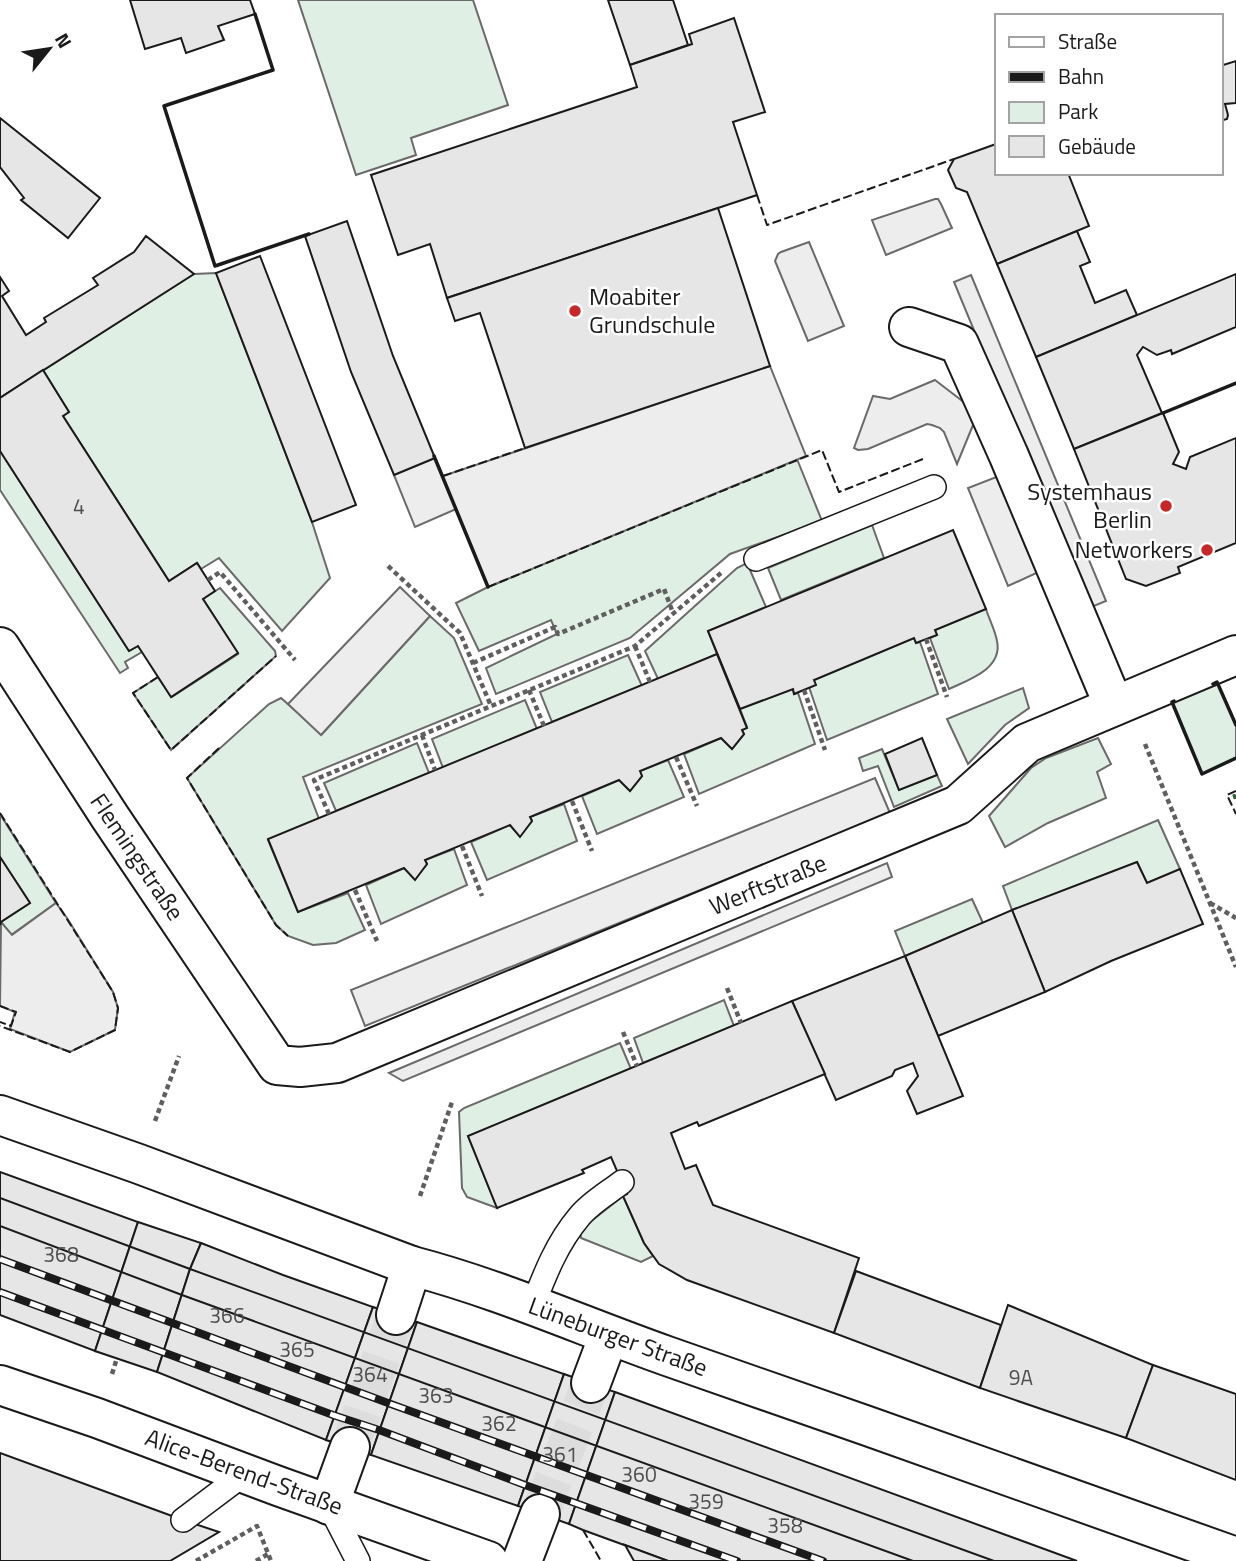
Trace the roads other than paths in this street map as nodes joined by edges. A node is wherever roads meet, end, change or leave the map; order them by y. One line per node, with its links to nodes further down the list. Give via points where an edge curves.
1 (909, 327): 6 (street, via 959,344)
2 (934, 487): 3 (lane)
3 (756, 559)
4 (0, 647): 7 (street, Flemingstraße)
5 (1236, 655): 6 (street, Werftstraße)
6 (1121, 704): 7 (street, Werftstraße, via 1027,743 958,806 337,1063)
7 (277, 1065)
8 (0, 1115): 10 (street, Lüneburger Straße)
9 (622, 1182): 11 (lane, via 580,1215 558,1246)
10 (412, 1266): 11 (street, Lüneburger Straße); 12 (street)
11 (533, 1305): 13 (street, Lüneburger Straße)
12 (396, 1315)
13 (610, 1335): 14 (street); 21 (street, Lüneburger Straße)
14 (591, 1383)
15 (0, 1385): 17 (street, Alice-Berend-Straße)
16 (350, 1447): 18 (street)
17 (244, 1474): 18 (street, Alice-Berend-Straße); 20 (lane)
18 (329, 1505): 22 (lane); 23 (street, Alice-Berend-Straße)
19 (540, 1514): 24 (street)
20 (183, 1520)
21 (1236, 1557)
22 (358, 1561)
23 (488, 1561)
24 (523, 1561)

